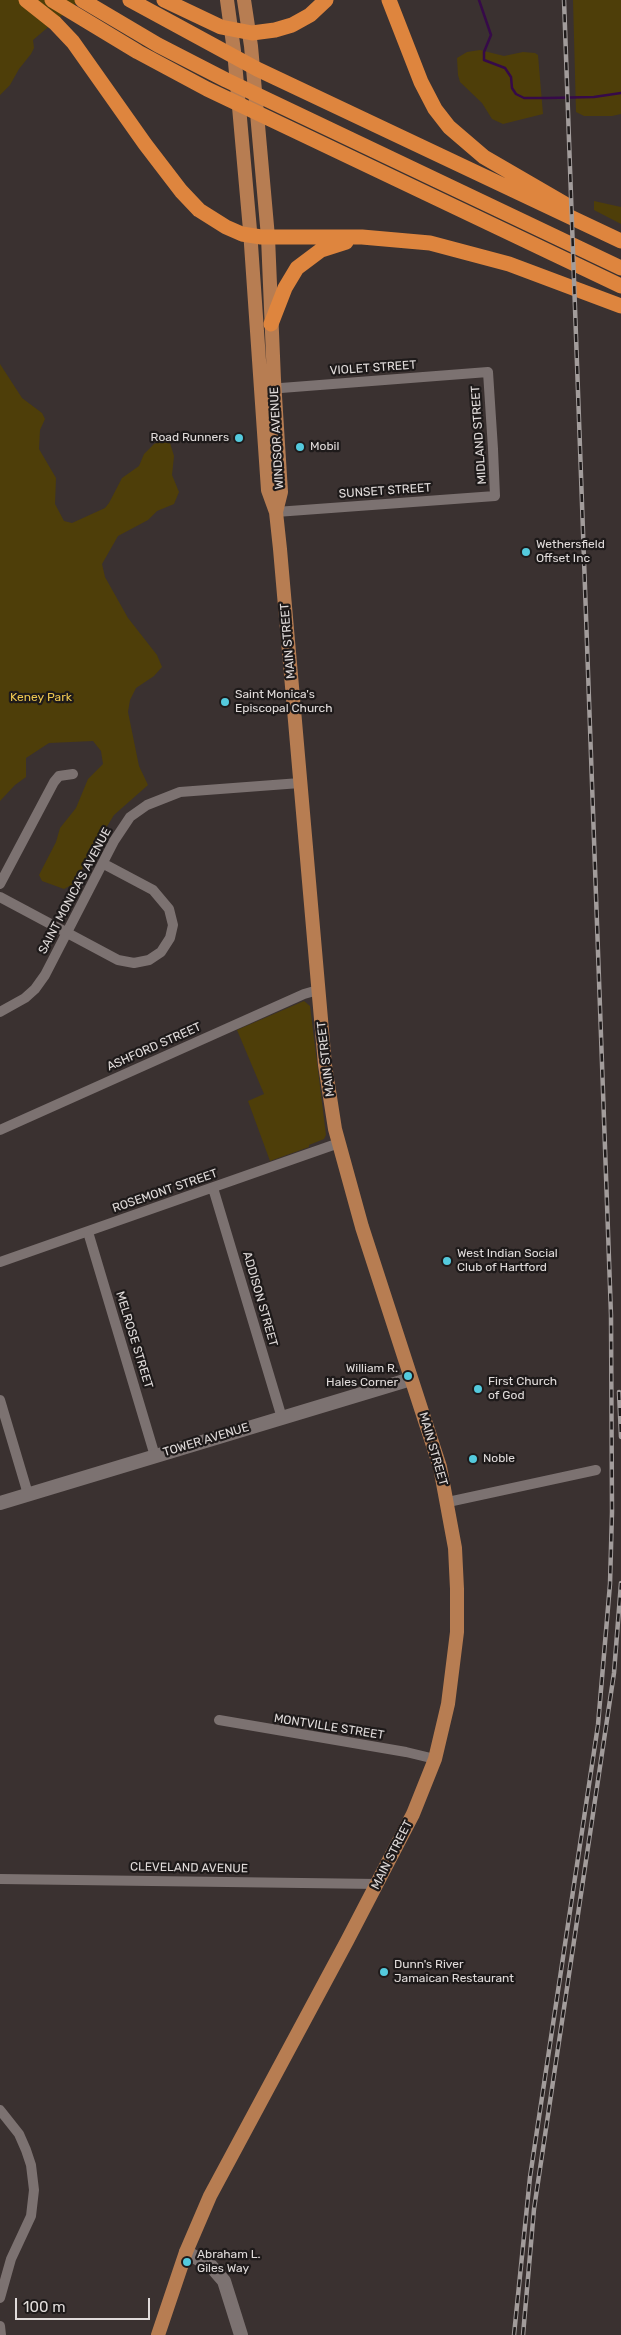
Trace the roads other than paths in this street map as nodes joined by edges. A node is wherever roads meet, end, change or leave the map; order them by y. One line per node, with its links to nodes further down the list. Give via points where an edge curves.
1 (26, 0): 13 (highway, via 73,42 144,144 188,199 221,224)
2 (52, 0): 20 (highway, via 138,52 218,94)
3 (82, 0): 11 (highway, via 151,41)
4 (99, 0): 11 (highway)
5 (130, 0): 12 (highway, via 274,76)
6 (164, 0): 9 (highway, via 212,23 241,32 270,31 301,20)
7 (227, 0): 13 (main road, WINDSOR AVENUE)
8 (244, 0): 14 (main road, WINDSOR AVENUE, via 252,46)
9 (326, 0)
10 (389, 0): 12 (highway, via 421,82 444,121 464,142)
11 (215, 70): 17 (highway)
12 (539, 196): 16 (highway)
13 (251, 236): 14 (highway); 22 (main road, WINDSOR AVENUE)
14 (268, 237): 15 (highway); 22 (main road, WINDSOR AVENUE)
15 (377, 237): 21 (highway, via 452,248 542,276); 22 (highway, via 334,244 308,259 297,268)
16 (621, 240)
17 (598, 253): 18 (highway); 19 (highway)
18 (621, 259)
19 (621, 268)
20 (621, 286)
21 (621, 306)
22 (264, 324): 24 (main road, WINDSOR AVENUE)
23 (488, 372): 24 (street, VIOLET STREET); 25 (street, MIDLAND STREET)
24 (268, 389): 26 (main road, WINDSOR AVENUE, via 268,490)
25 (495, 496): 26 (street, SUNSET STREET)
26 (276, 512): 28 (main road, MAIN STREET)
27 (73, 774): 30 (street, via 59,776 54,782)
28 (300, 783): 29 (street, SAINT MONICA'S AVENUE, via 185,791 147,804 130,817); 33 (main road, MAIN STREET)
29 (104, 864): 32 (street, SAINT MONICA'S AVENUE); 32 (street, via 161,896 172,918 170,938 156,956 134,963 118,960)
30 (0, 884)
31 (0, 897): 32 (street)
32 (68, 932): 34 (street, SAINT MONICA'S AVENUE, via 35,988 25,998)
33 (318, 990): 35 (street, ASHFORD STREET); 36 (main road, MAIN STREET, via 324,1065)
34 (0, 1012)
35 (0, 1130)
36 (339, 1143): 37 (street, ROSEMONT STREET); 40 (main road, MAIN STREET, via 362,1228)
37 (213, 1188): 38 (street, ROSEMONT STREET); 42 (street, ADDISON STREET)
38 (88, 1232): 39 (street, ROSEMONT STREET); 43 (street, MELROSE STREET)
39 (0, 1262)
40 (411, 1379): 42 (main road, TOWER AVENUE); 47 (main road, MAIN STREET, via 434,1445)
41 (0, 1400): 45 (street)
42 (282, 1418): 43 (main road, TOWER AVENUE)
43 (155, 1456): 45 (main road, TOWER AVENUE)
44 (596, 1470): 47 (street)
45 (28, 1494): 46 (main road, TOWER AVENUE)
46 (0, 1502)
47 (448, 1502): 49 (main road, MAIN STREET, via 456,1559 457,1632 448,1704)
48 (219, 1720): 49 (street, MONTVILLE STREET)
49 (435, 1759): 51 (main road, MAIN STREET, via 413,1814)
50 (0, 1879): 51 (street, CLEVELAND AVENUE)
51 (378, 1884): 53 (main road, MAIN STREET, via 210,2196)
52 (0, 2110): 54 (street, via 19,2134 26,2150 34,2190 31,2216 11,2259)
53 (186, 2252): 57 (main road, MAIN STREET); 58 (main road, via 211,2266 224,2281)
54 (0, 2298)
55 (0, 2326): 56 (street)
56 (1, 2335)
57 (158, 2335)
58 (241, 2335)

